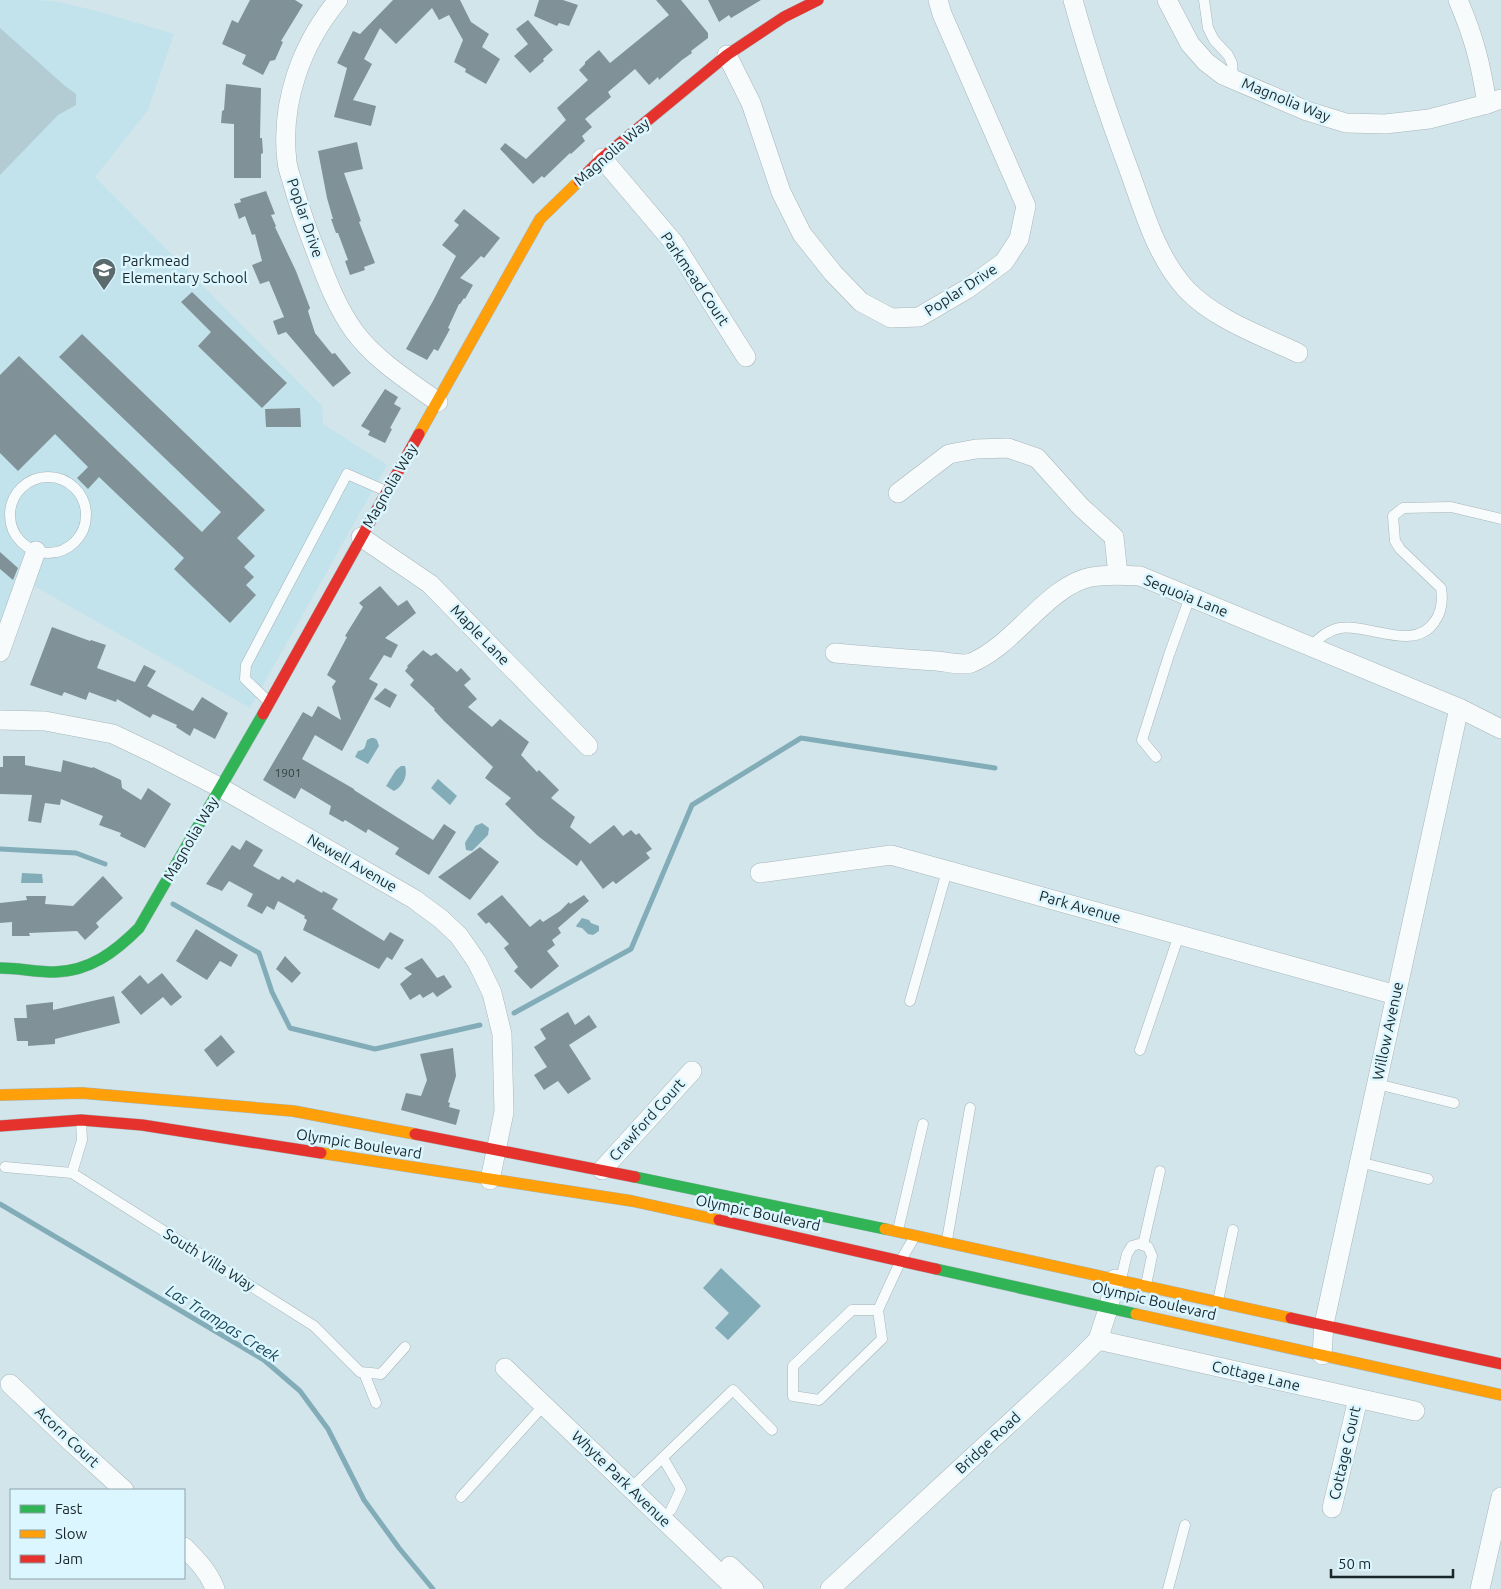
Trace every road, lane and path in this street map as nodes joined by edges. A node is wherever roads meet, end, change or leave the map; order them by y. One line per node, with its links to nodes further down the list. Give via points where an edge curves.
1 (338, 0): 14 (street, Poplar Drive, via 309,41 292,85 286,126 287,163 335,301 355,332 380,358)
2 (818, 0): 8 (main road, Magnolia Way, via 784,17)
3 (938, 0): 8 (street, Poplar Drive, via 1026,206 1019,239 1004,262 967,289 919,317 891,318 861,302 802,234 781,192 751,103)
4 (1073, 0): 12 (street, via 1110,120 1162,254 1186,289 1201,302)
5 (1167, 0): 9 (street, Magnolia Way, via 1190,44 1206,62)
6 (1204, 0): 9 (lane, via 1208,28 1232,63)
7 (1458, 0): 10 (street)
8 (727, 55): 11 (main road, Magnolia Way)
9 (1233, 78): 10 (street, Magnolia Way, via 1307,112 1346,123 1385,124 1430,119)
10 (1494, 101)
11 (602, 158): 13 (street, Parkmead Court, via 674,243); 14 (main road, Magnolia Way, via 540,219)
12 (1298, 353)
13 (746, 357)
14 (438, 402): 15 (main road, Magnolia Way)
15 (387, 491): 18 (main road, Magnolia Way); 25 (lane, via 347,474 246,665 245,679)
16 (898, 493): 20 (street, via 949,454 1008,448 1037,458 1081,507 1114,537)
17 (1501, 518): 22 (lane, via 1451,508 1403,508 1393,516 1395,540 1400,549 1441,588 1442,606 1435,621 1422,632 1398,636 1339,628)
18 (361, 537): 25 (main road, Magnolia Way); 29 (street, Maple Lane, via 430,584)
19 (36, 551): 19 (lane, via 54,552 66,548 75,541 86,520 85,508 74,487 51,477 38,478 26,484 11,504 13,530 26,546); 23 (street)
20 (1118, 575): 21 (street, Sequoia Lane, via 1140,576); 24 (street, Sequoia Lane, via 1090,577 1070,585 991,652 969,664)
21 (1190, 597): 22 (street, Sequoia Lane); 30 (lane, via 1142,740)
22 (1311, 647): 26 (street, Sequoia Lane)
23 (0, 652)
24 (835, 654)
25 (269, 702): 31 (main road, Magnolia Way)
26 (1459, 708): 28 (street, Sequoia Lane); 36 (street, Willow Avenue)
27 (0, 720): 31 (street, Newell Avenue, via 45,721 113,734)
28 (1501, 729)
29 (588, 746)
30 (1156, 758)
31 (221, 788): 35 (main road, Magnolia Way, via 139,928 122,946 84,968 55,972); 47 (street, Newell Avenue, via 414,899 459,936 477,962 492,993 502,1034 504,1112)
32 (947, 871): 33 (street, Park Avenue, via 891,855); 34 (street, Park Avenue); 37 (lane)
33 (760, 873)
34 (1179, 935): 36 (street, Park Avenue); 38 (lane)
35 (0, 968)
36 (1396, 995): 40 (street, Willow Avenue)
37 (910, 1001)
38 (1140, 1050)
39 (692, 1071): 50 (street, Crawford Court)
40 (1377, 1084): 42 (lane); 48 (street, Willow Avenue)
41 (0, 1095): 43 (main road, Olympic Boulevard)
42 (1454, 1103)
43 (81, 1106): 46 (main road, Olympic Boulevard); 47 (main road, Olympic Boulevard, via 294,1111); 52 (lane, via 82,1140); 54 (main road, Olympic Boulevard, via 142,1125)
44 (970, 1108): 58 (lane)
45 (923, 1124): 56 (lane)
46 (0, 1126)
47 (497, 1150): 50 (main road, Olympic Boulevard); 54 (street, Newell Avenue)
48 (1359, 1162): 53 (lane); 66 (street, Willow Avenue)
49 (5, 1167): 52 (lane)
50 (602, 1170): 56 (main road, Olympic Boulevard)
51 (1160, 1171): 59 (lane)
52 (72, 1173): 72 (lane, South Villa Way, via 314,1326)
53 (1428, 1178)
54 (490, 1180): 60 (main road, Olympic Boulevard, via 632,1200)
55 (1233, 1230): 63 (lane)
56 (897, 1231): 57 (main road, Olympic Boulevard)
57 (916, 1235): 58 (main road, Olympic Boulevard); 60 (lane)
58 (946, 1242): 61 (main road, Olympic Boulevard)
59 (1142, 1245): 61 (lane, via 1132,1246); 62 (lane, via 1148,1247 1152,1256)
60 (901, 1260): 64 (main road, Olympic Boulevard); 65 (lane)
61 (1118, 1279): 62 (main road, Olympic Boulevard); 64 (street, Bridge Road)
62 (1146, 1285): 63 (main road, Olympic Boulevard)
63 (1218, 1301): 66 (main road, Olympic Boulevard)
64 (1109, 1306): 67 (street, Bridge Road); 69 (main road, Olympic Boulevard)
65 (878, 1310): 65 (lane, via 882,1339 819,1400 793,1396 794,1366 852,1310)
66 (1324, 1324): 69 (street, Willow Avenue); 70 (main road, Olympic Boulevard)
67 (1098, 1340): 75 (street, Cottage Lane); 92 (street, Bridge Road)
68 (405, 1348): 72 (lane, via 381,1374)
69 (1322, 1355): 74 (main road, Olympic Boulevard)
70 (1501, 1364)
71 (505, 1368): 77 (street, Whyte Park Avenue)
72 (364, 1373): 76 (lane)
73 (10, 1384): 82 (street, Acorn Court)
74 (1501, 1395)
75 (1358, 1399): 78 (street, Cottage Lane); 85 (street, Cottage Court)
76 (376, 1404)
77 (544, 1405): 81 (street, Whyte Park Avenue); 83 (lane)
78 (1415, 1411)
79 (772, 1430): 80 (lane, via 734,1390)
80 (663, 1458): 81 (lane); 86 (lane, via 681,1489)
81 (631, 1488): 86 (street, Whyte Park Avenue)
82 (123, 1489)
83 (461, 1497)
84 (1501, 1497): 94 (street)
85 (1332, 1508)
86 (664, 1511): 90 (street, Whyte Park Avenue); 91 (street)
87 (1185, 1525): 93 (lane)
88 (185, 1548): 89 (street, via 205,1569)
89 (215, 1589)
90 (736, 1589)
91 (754, 1589)
92 (830, 1589)
93 (1168, 1589)
94 (1480, 1589)

